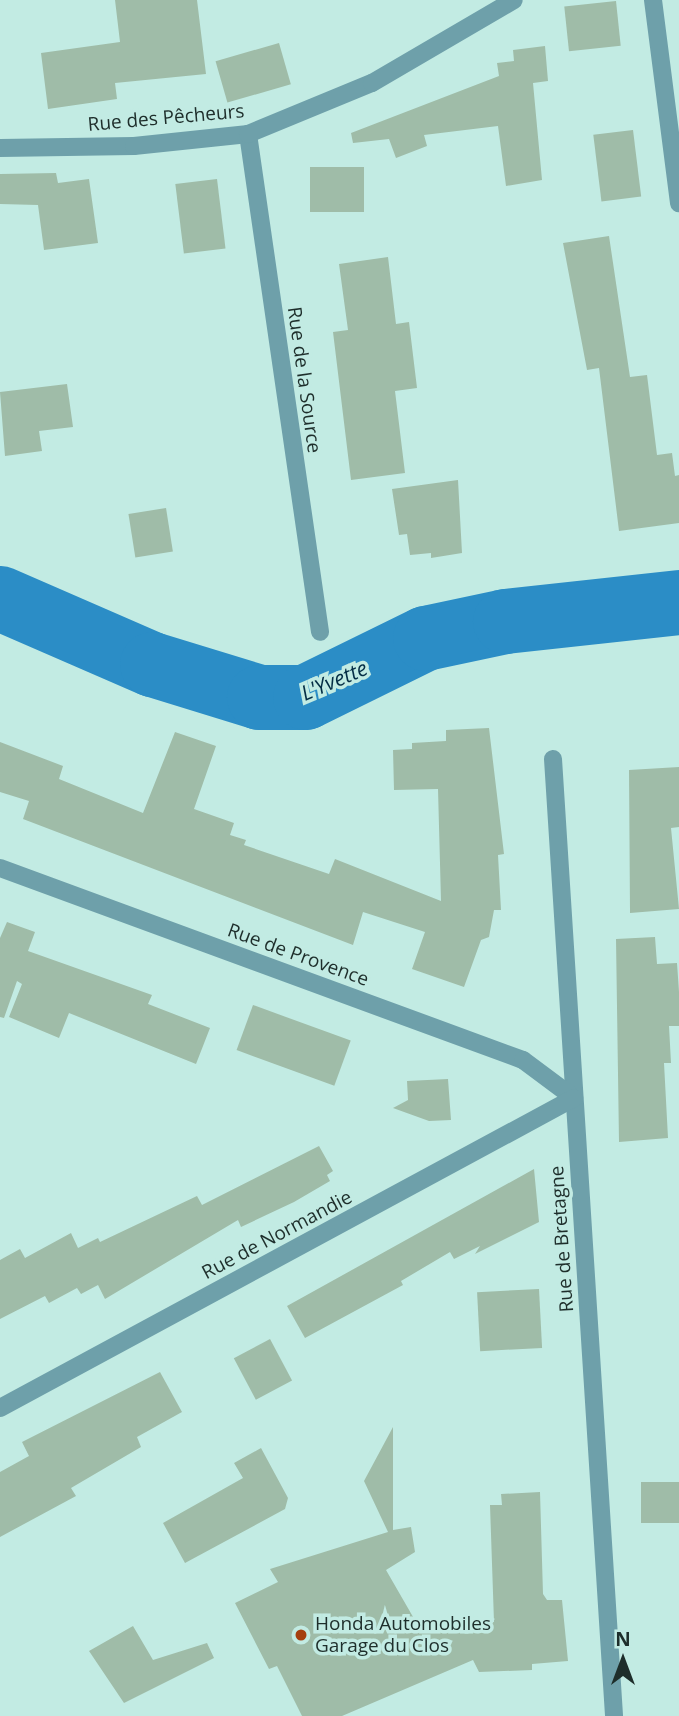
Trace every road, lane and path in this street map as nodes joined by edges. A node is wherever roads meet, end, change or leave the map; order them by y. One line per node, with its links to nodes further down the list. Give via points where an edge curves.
1 (514, 0): 3 (street, Rue des Pêcheurs, via 372,83)
2 (653, 0): 5 (street)
3 (248, 134): 4 (street, Rue des Pêcheurs, via 134,146); 6 (street, Rue de la Source)
4 (0, 148)
5 (679, 203)
6 (320, 632)
7 (553, 759): 9 (street, Rue de Bretagne)
8 (0, 868): 9 (street, Rue de Provence, via 523,1060)
9 (574, 1098): 10 (street, Rue de Normandie); 11 (street, Rue de Bretagne)
10 (0, 1408)
11 (614, 1716)

